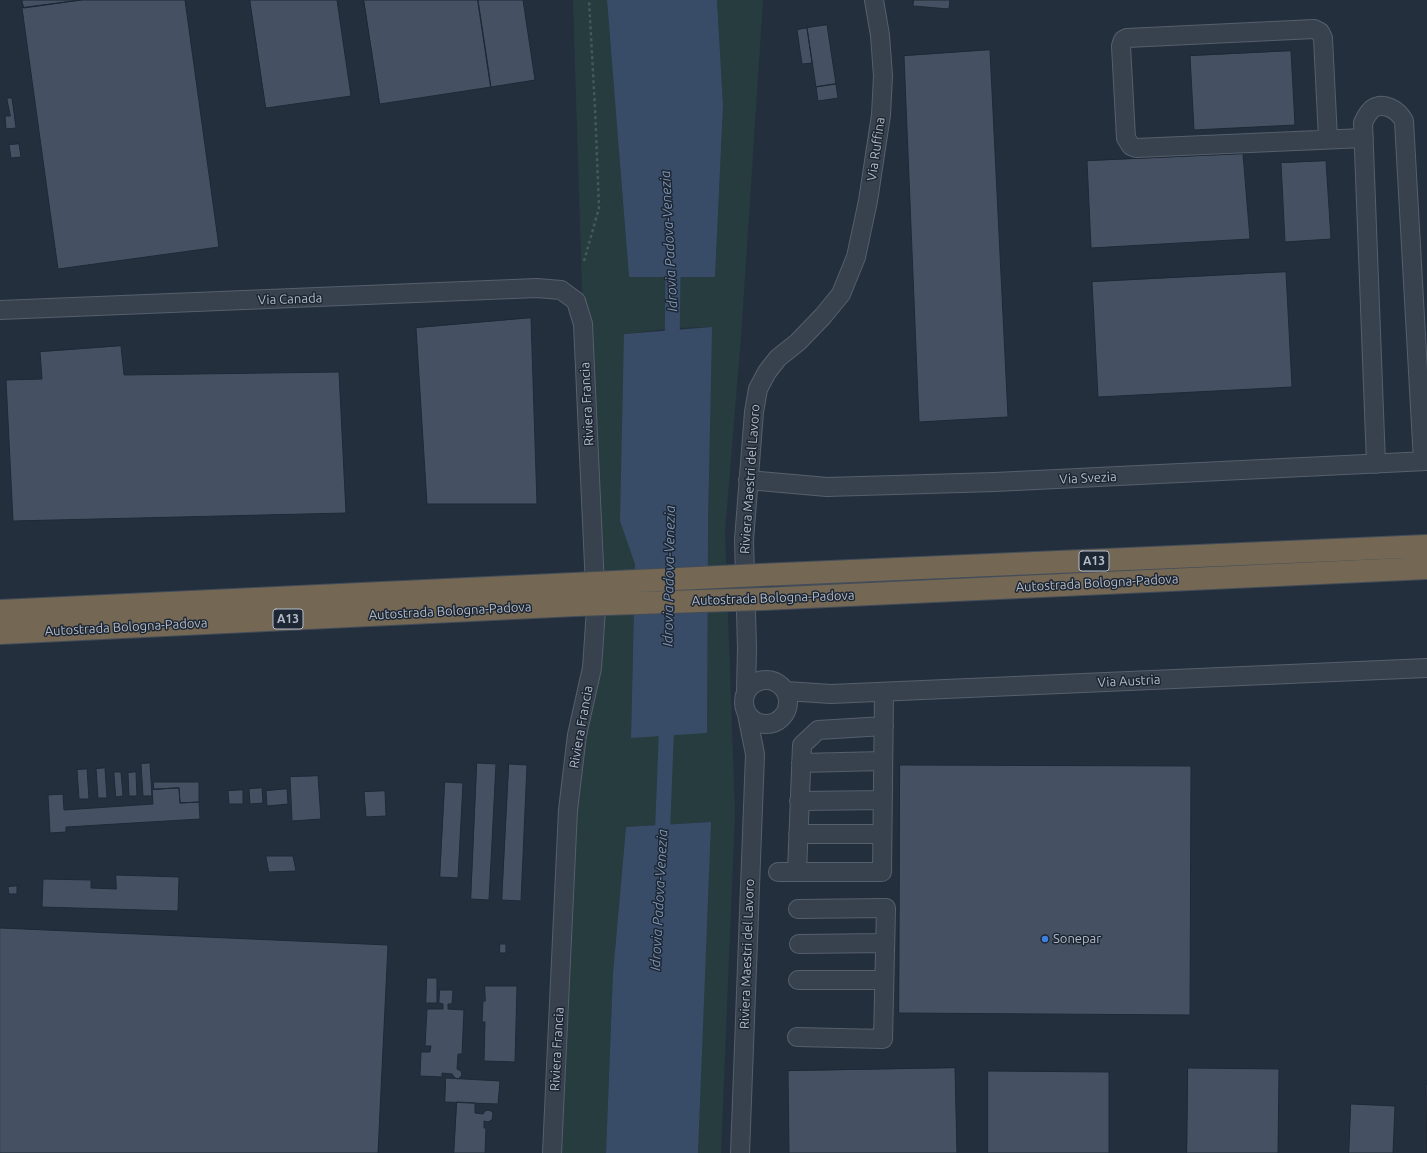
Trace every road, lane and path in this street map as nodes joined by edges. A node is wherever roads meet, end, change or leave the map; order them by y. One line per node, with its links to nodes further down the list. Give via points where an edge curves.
1 (589, 0): 5 (path, via 599,208)
2 (874, 0): 6 (street, Via Ruffina, via 883,76 882,115 856,257)
3 (1364, 138): 4 (street); 9 (street, via 1363,123 1366,116 1377,107 1385,106 1394,110 1404,121); 10 (street)
4 (1328, 139): 4 (street, via 1136,148 1131,146 1126,138 1121,46 1123,40 1314,29 1320,32 1323,38)
5 (584, 261)
6 (841, 294): 11 (street, Riviera Maestri del Lavoro, via 824,316 778,358 758,388)
7 (576, 301): 8 (street, Via Canada, via 561,290 537,288); 43 (street, Riviera Francia, via 583,324 596,609 592,668 577,735 568,810)
8 (0, 310)
9 (1425, 461): 10 (street, Via Svezia)
10 (1376, 464): 11 (street, Via Svezia, via 1003,482 827,487)
11 (748, 480): 17 (street, Riviera Maestri del Lavoro, via 744,540)
12 (1427, 546): 14 (highway, Autostrada Bologna-Padova / A13, bridge, via 760,575)
13 (1427, 568): 14 (highway, Autostrada Bologna-Padova / A13, bridge, via 763,599)
14 (575, 594): 15 (highway, Autostrada Bologna-Padova / A13); 16 (highway, Autostrada Bologna-Padova / A13)
15 (0, 611)
16 (0, 633)
17 (747, 648): 19 (street, Riviera Maestri del Lavoro, via 755,665); 21 (street, Riviera Maestri del Lavoro)
18 (1427, 668): 22 (street, Via Austria)
19 (766, 679): 20 (street, Riviera Maestri del Lavoro, via 778,682); 21 (street, via 754,682)
20 (786, 691): 23 (street, Via Austria); 24 (street, via 789,701)
21 (746, 692): 25 (street, Riviera Maestri del Lavoro, via 743,699)
22 (884, 692): 23 (street, Via Austria); 27 (street)
23 (831, 694): 24 (street, Via Austria, via 808,700)
24 (787, 710): 26 (street, Riviera Maestri del Lavoro, via 778,721)
25 (747, 714): 26 (street, via 757,723); 28 (street, Riviera Maestri del Lavoro)
26 (771, 724): 28 (street, Riviera Maestri del Lavoro)
27 (884, 726): 29 (street); 30 (street, via 818,730 802,745)
28 (755, 754): 44 (street, Riviera Maestri del Lavoro)
29 (883, 761): 30 (street); 31 (street)
30 (801, 763): 32 (street)
31 (883, 800): 32 (street); 34 (street)
32 (799, 801): 33 (street)
33 (798, 834): 34 (street); 36 (street)
34 (882, 834): 36 (street, via 882,872)
35 (778, 872): 36 (street)
36 (797, 872)
37 (798, 909): 38 (street, via 886,908)
38 (885, 943): 39 (street); 41 (street)
39 (799, 944)
40 (798, 980): 41 (street)
41 (884, 980): 42 (street, via 883,1040)
42 (797, 1037)
43 (552, 1153)
44 (740, 1153)

